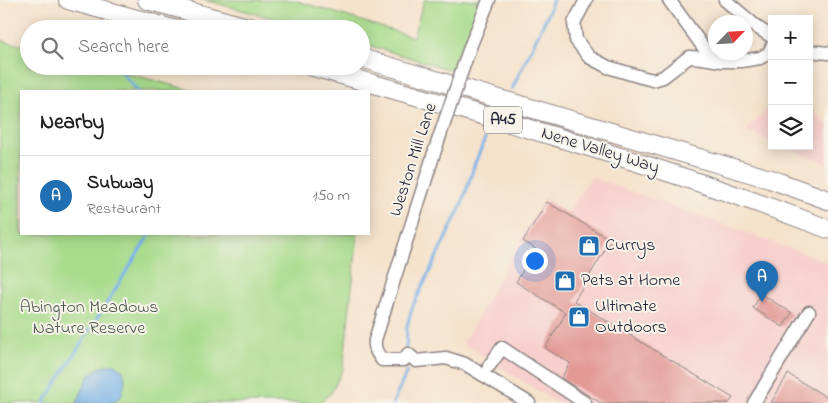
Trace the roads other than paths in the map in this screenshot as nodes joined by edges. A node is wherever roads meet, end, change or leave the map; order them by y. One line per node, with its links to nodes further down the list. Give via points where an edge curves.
1 (68, 0): 7 (highway)
2 (147, 0): 8 (highway)
3 (489, 0): 28 (street, Weston Mill Lane, bridge, via 435,150 374,346 382,360 404,360 408,354 416,361 446,358 464,364)
4 (586, 0): 14 (street, via 574,23 576,40 589,57 608,67 653,80 663,77 689,57)
5 (669, 0): 13 (street)
6 (725, 0): 9 (street)
7 (140, 20)
8 (221, 20)
9 (768, 34)
10 (813, 51): 12 (street)
11 (768, 53): 15 (street)
12 (828, 53)
13 (708, 54)
14 (708, 59)
15 (753, 59)
16 (717, 60): 17 (street)
17 (747, 60)
18 (370, 61): 20 (highway, Nene Valley Way / A45)
19 (342, 75): 21 (highway, Nene Valley Way / A45)
20 (770, 179): 22 (highway); 23 (highway, Nene Valley Way / A45)
21 (694, 180): 24 (highway, Nene Valley Way / A45); 25 (highway)
22 (828, 192)
23 (828, 200)
24 (828, 229)
25 (828, 242)
26 (809, 312): 30 (street)
27 (489, 366): 29 (street, via 502,348)
28 (520, 401)
29 (585, 403)
30 (754, 403)

